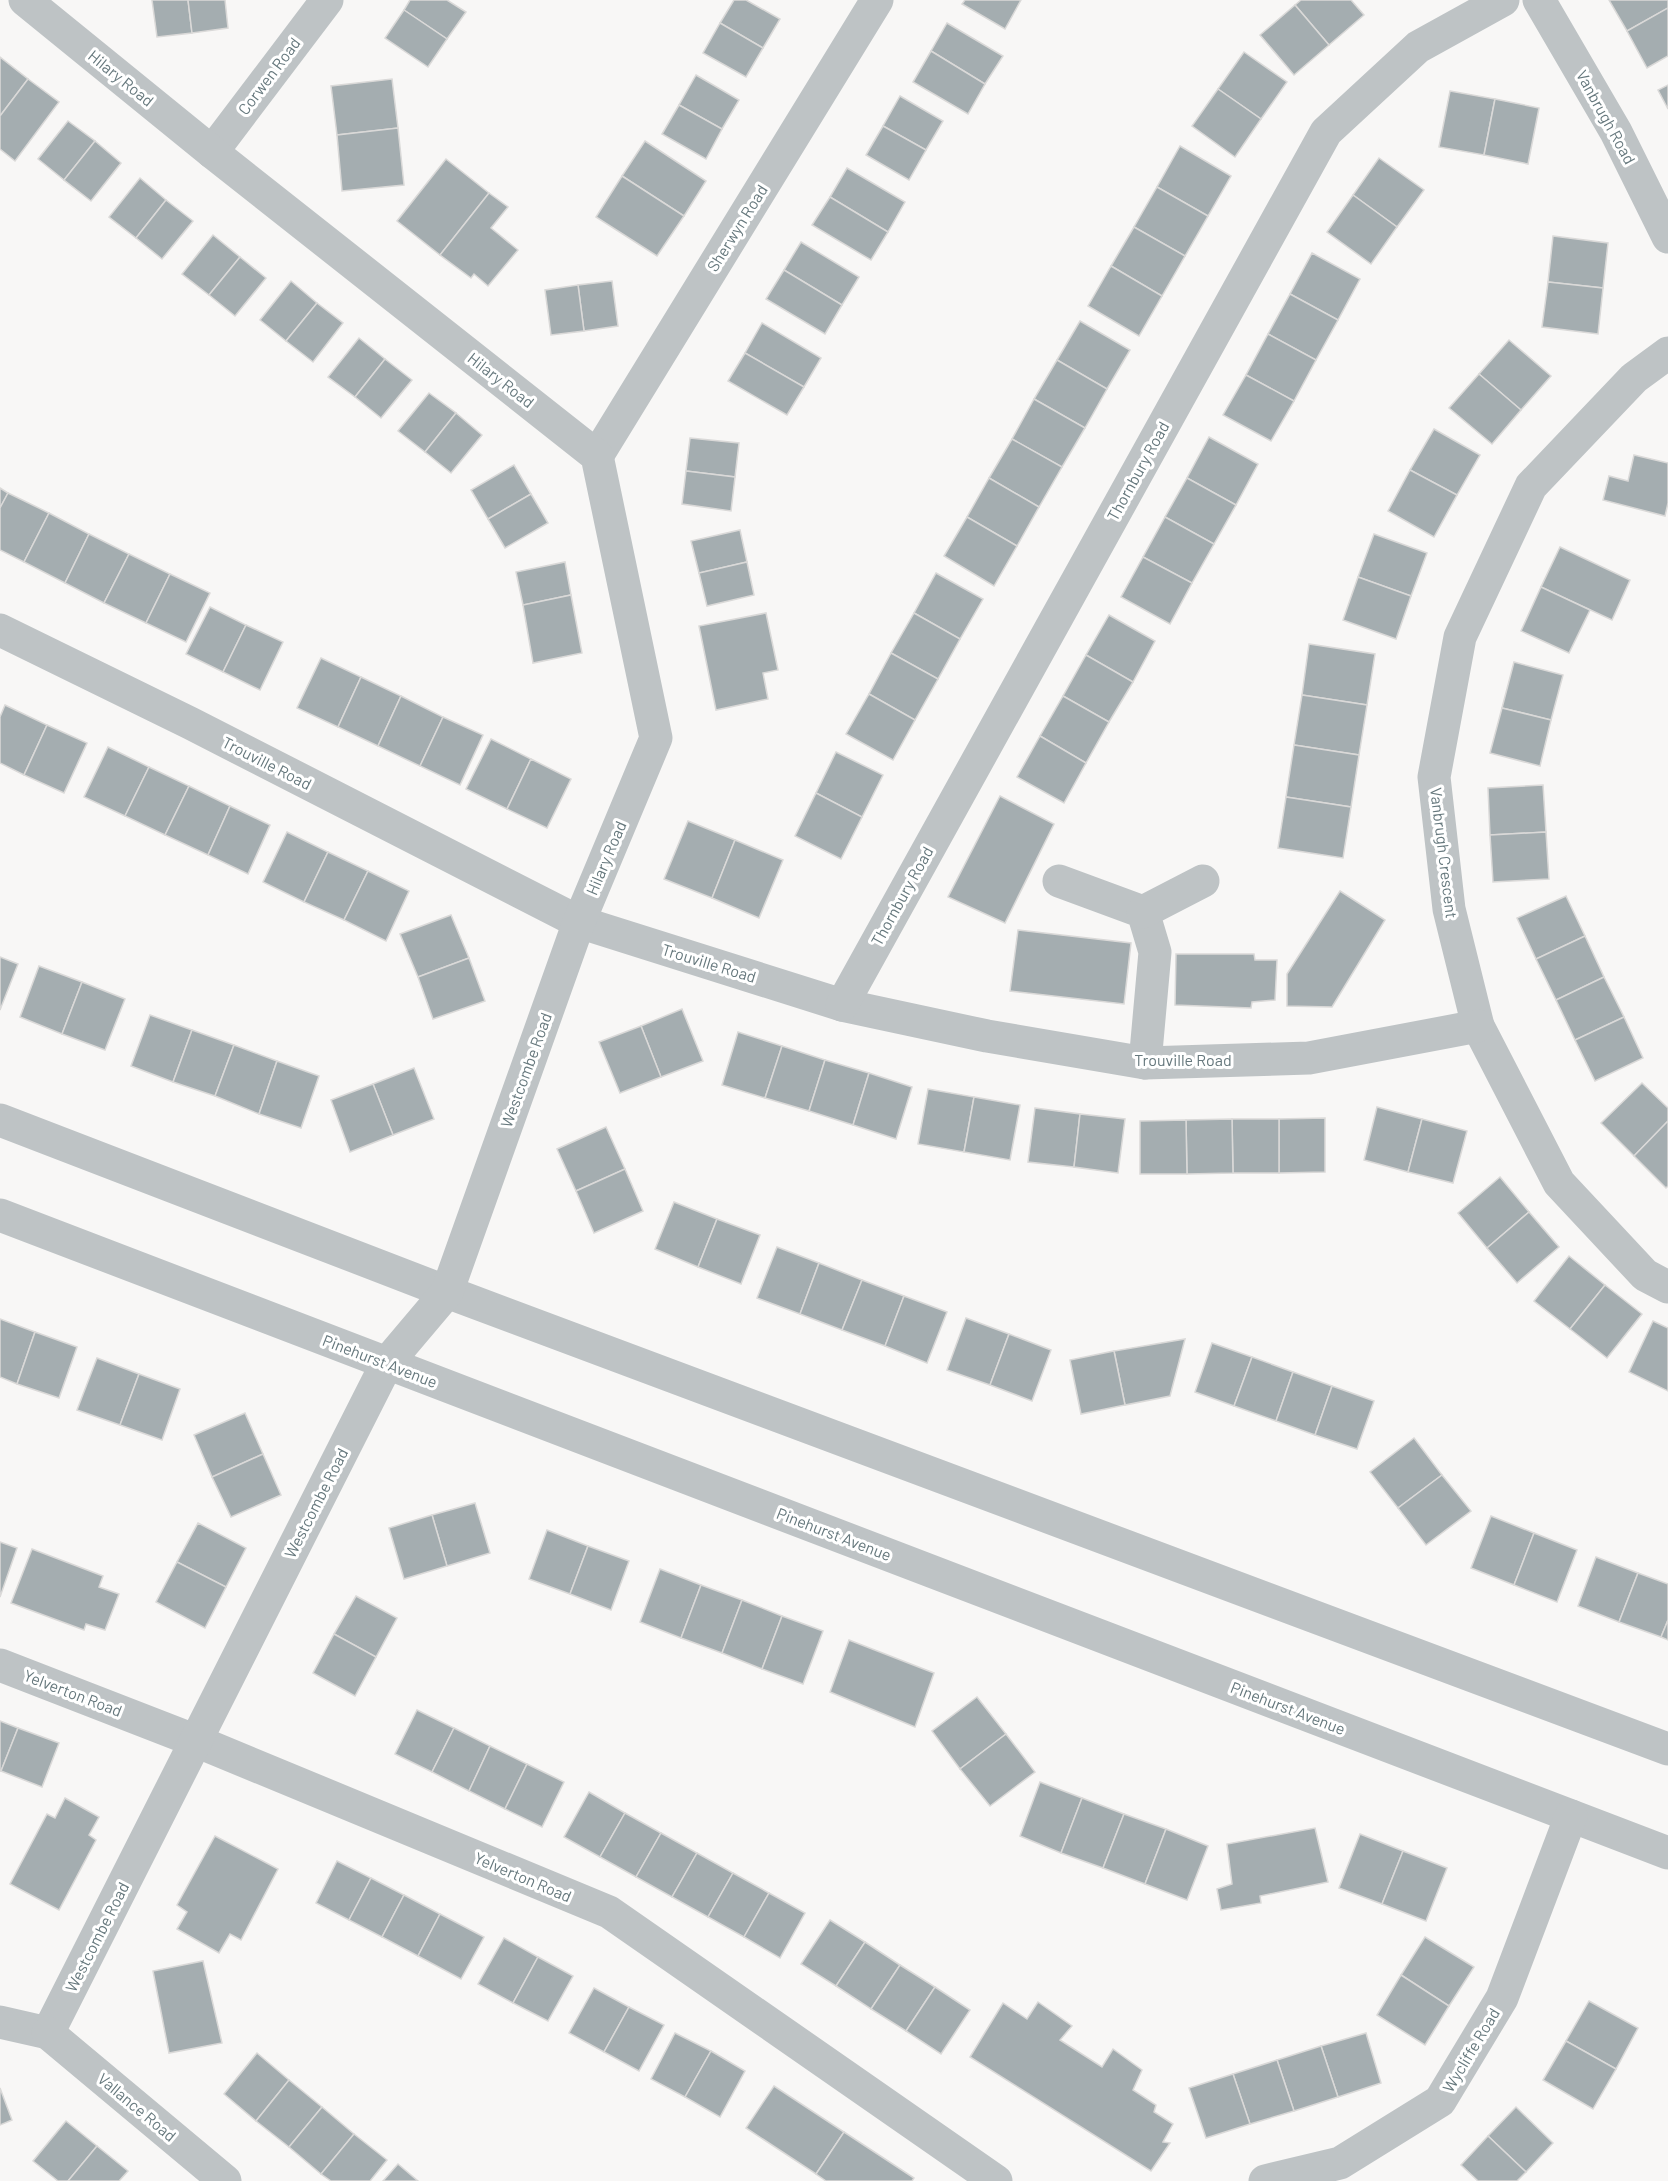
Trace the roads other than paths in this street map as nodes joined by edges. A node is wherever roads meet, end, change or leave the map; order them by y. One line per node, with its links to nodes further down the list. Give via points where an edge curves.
1 (25, 0): 6 (street, Hilary Road)
2 (327, 0): 6 (street, Corwen Road)
3 (877, 0): 9 (street, Sherwyn Road)
4 (1503, 0): 15 (street, Thornbury Road, via 1418,47 1326,132)
5 (1539, 0): 7 (street, Vanbrugh Road, via 1616,132)
6 (212, 152): 9 (street, Hilary Road)
7 (1668, 237)
8 (1668, 353): 16 (street, Vanbrugh Crescent, via 1634,378 1531,486 1460,638 1434,777 1449,909)
9 (597, 456): 14 (street, Hilary Road, via 656,738)
10 (0, 630): 14 (street, Trouville Road)
11 (1059, 881): 13 (street)
12 (1203, 881): 13 (street)
13 (1143, 912): 17 (street, via 1155,951)
14 (579, 922): 15 (street, Trouville Road); 21 (street, Westcombe Road)
15 (842, 1005): 17 (street, Trouville Road, via 987,1036)
16 (1478, 1026): 17 (street, Trouville Road, via 1309,1058); 20 (street, Vanbrugh Crescent, via 1559,1183 1645,1275)
17 (1145, 1062)
18 (0, 1120): 21 (street)
19 (0, 1215): 22 (street, Pinehurst Avenue)
20 (1668, 1287)
21 (447, 1292): 22 (street, Westcombe Road); 25 (street)
22 (387, 1363): 24 (street, Westcombe Road); 26 (street, Pinehurst Avenue)
23 (0, 1665): 24 (street, Yelverton Road)
24 (195, 1741): 29 (street, Westcombe Road); 31 (street, Yelverton Road, via 609,1912)
25 (1668, 1749)
26 (1571, 1816): 27 (street, Pinehurst Avenue); 32 (street, Wycliffe Road, via 1502,1998 1440,2101 1340,2163)
27 (1668, 1853)
28 (0, 2022): 29 (street)
29 (48, 2033): 30 (street, Vallance Road)
30 (225, 2181)
31 (996, 2181)
32 (1265, 2181)

